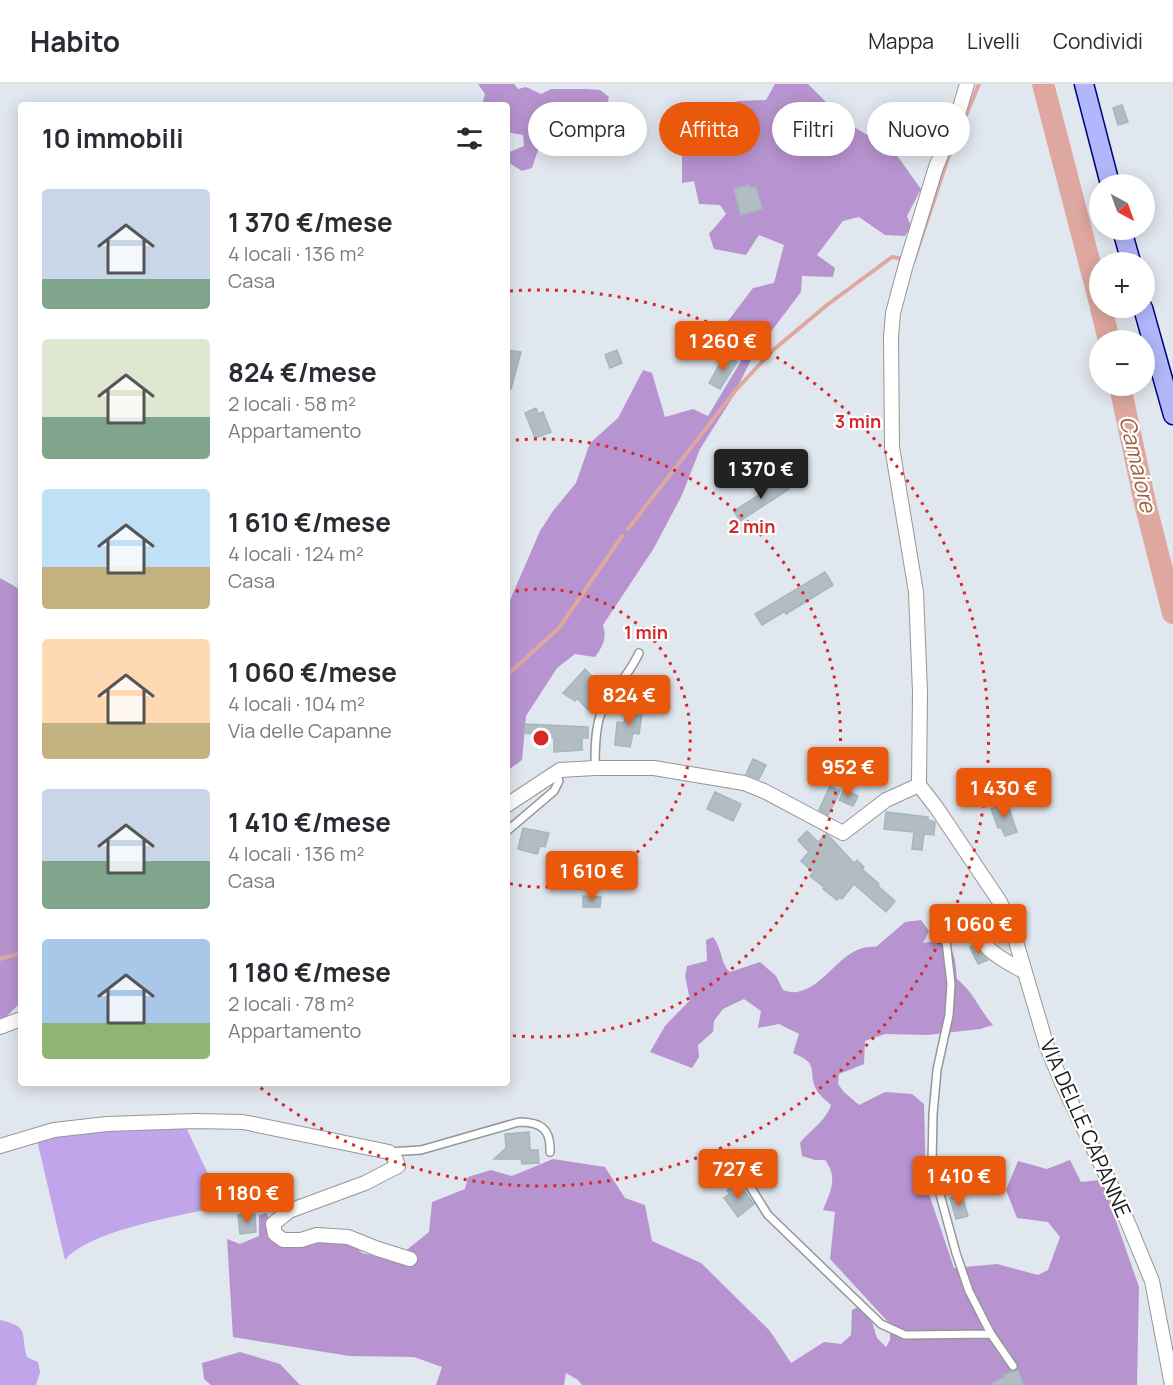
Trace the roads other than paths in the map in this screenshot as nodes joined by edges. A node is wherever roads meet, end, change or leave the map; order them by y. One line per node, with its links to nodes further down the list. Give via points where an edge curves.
1 (966, 84): 9 (street, via 905,268 891,337 892,447 916,592)
2 (1084, 84): 3 (main road)
3 (1107, 174)
4 (1146, 318): 5 (main road)
5 (1173, 414)
6 (639, 653): 7 (lane, via 600,717)
7 (595, 768): 8 (street); 9 (street, via 654,768 744,783 843,833 886,800)
8 (556, 772): 10 (street); 11 (lane, via 559,781 554,791)
9 (919, 786): 13 (street, VIA DELLE CAPANNE, via 1000,902)
10 (510, 803)
11 (510, 828)
12 (945, 932): 13 (street, via 949,924 959,921 1006,963); 21 (lane, via 951,984 937,1070 932,1165 969,1291)
13 (1025, 972): 23 (street, VIA DELLE CAPANNE, via 1047,1047 1152,1281)
14 (18, 1020): 15 (street)
15 (0, 1027)
16 (0, 1146): 17 (street, via 54,1130 204,1121 243,1122)
17 (389, 1152): 18 (lane, via 421,1150 519,1122 534,1122 546,1131); 20 (street, via 398,1166 387,1173 289,1211 273,1224 275,1234 283,1240 317,1235 348,1237)
18 (550, 1152)
19 (744, 1178): 21 (lane, via 768,1215 881,1324 905,1335)
20 (410, 1259)
21 (991, 1334): 22 (lane)
22 (1013, 1366)
23 (1172, 1385)

